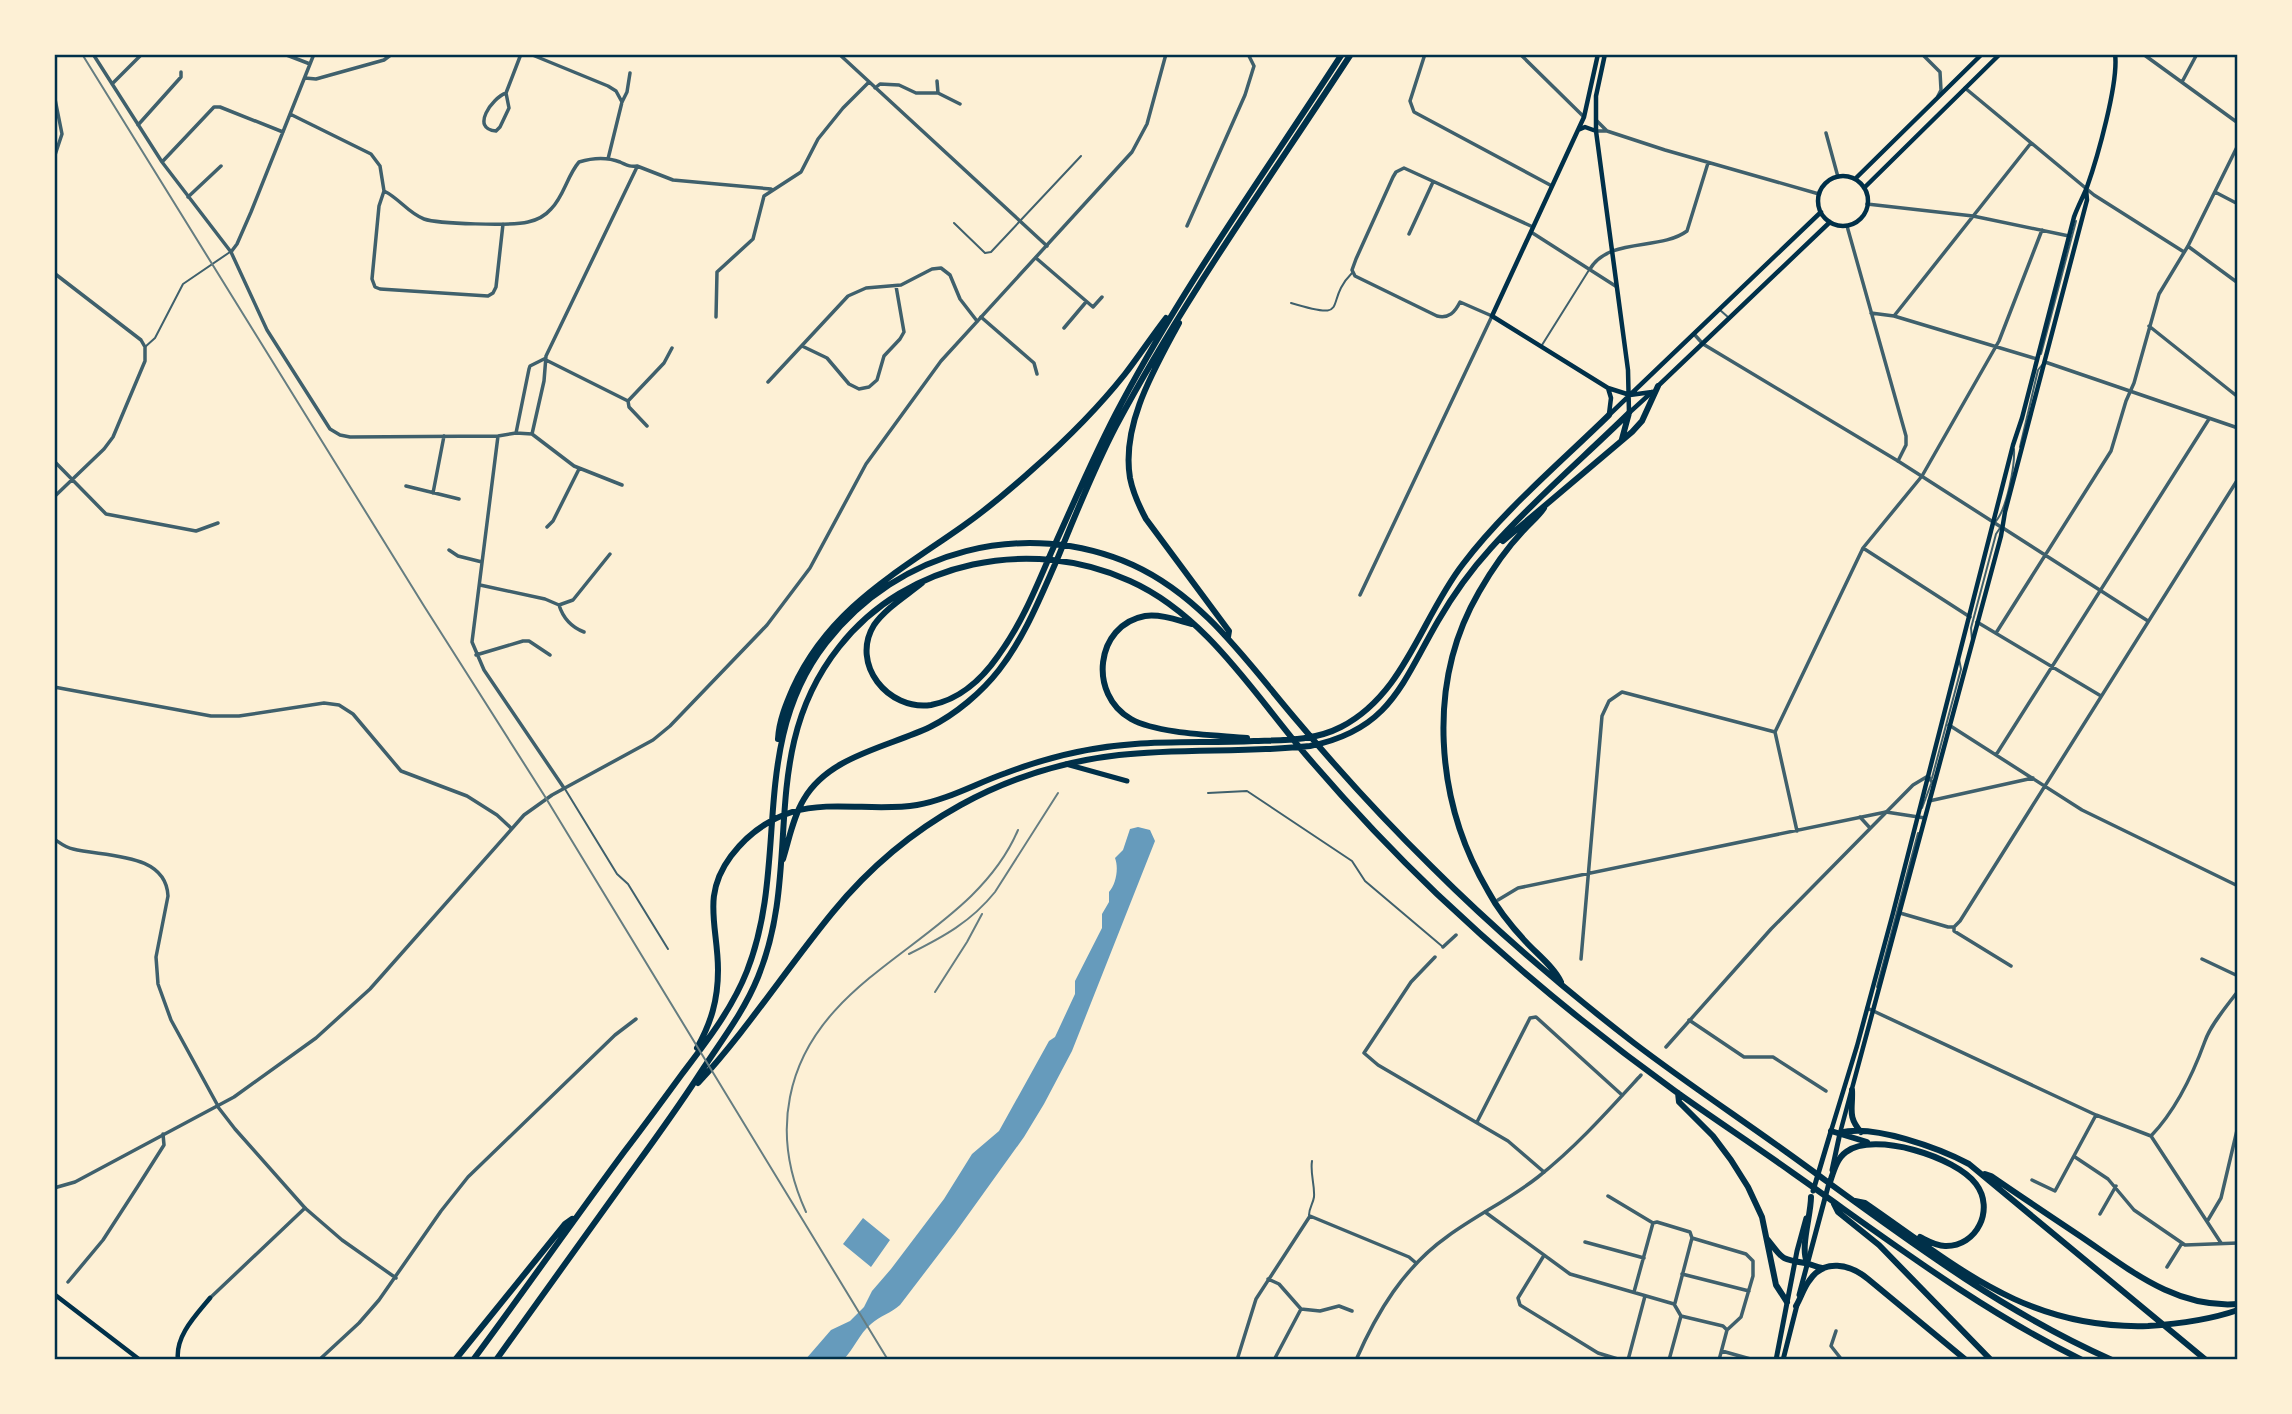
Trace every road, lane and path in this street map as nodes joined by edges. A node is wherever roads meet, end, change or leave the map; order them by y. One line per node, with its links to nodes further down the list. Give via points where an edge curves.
1 (93, 54): 31 (street)
2 (142, 54): 31 (street)
3 (284, 54): 23 (street)
4 (314, 54): 23 (street)
5 (392, 54): 27 (street, via 316,79)
6 (521, 54): 35 (street)
7 (530, 54): 39 (street, via 608,86)
8 (839, 54): 29 (street)
9 (1166, 54): 88 (street, via 1139,140)
10 (1248, 54): 82 (street, via 1254,66 1249,85)
11 (1342, 54): 102 (highway)
12 (1352, 54): 97 (highway)
13 (1425, 54): 65 (street, via 1410,101 1414,112)
14 (1520, 54): 42 (street)
15 (1598, 54): 33 (main road)
16 (1605, 54): 25 (main road)
17 (1922, 54): 38 (street, via 1940,72)
18 (1982, 54): 38 (main road)
19 (2000, 54): 34 (main road)
20 (2115, 54): 67 (main road, via 2116,72)
21 (2143, 54): 30 (street)
22 (2197, 54): 30 (street)
23 (310, 64): 27 (street)
24 (181, 72): 45 (street)
25 (1601, 72): 33 (main road); 43 (main road)
26 (631, 73): 39 (street)
27 (304, 78): 41 (street)
28 (937, 81): 36 (street)
29 (869, 82): 32 (street); 68 (street, via 818,139 800,172)
30 (2182, 82): 44 (street)
31 (112, 84): 45 (street)
32 (875, 88): 36 (street, via 899,85 916,93); 78 (street)
33 (1592, 88): 42 (main road)
34 (1965, 88): 51 (street); 66 (main road)
35 (506, 93): 35 (street, via 492,101 484,121 489,131 500,127 509,108)
36 (938, 93): 40 (street)
37 (54, 94): 54 (street, via 62,134)
38 (1937, 98): 63 (main road)
39 (622, 102): 55 (street)
40 (960, 104)
41 (290, 114): 49 (street); 69 (street, via 371,154 380,166)
42 (1584, 117): 46 (main road); 47 (main road)
43 (1596, 120): 47 (main road); 48 (street)
44 (2238, 123)
45 (138, 125): 56 (street)
46 (1578, 130): 47 (main road); 65 (main road)
47 (1596, 131): 48 (street); 91 (main road)
48 (1607, 131): 57 (street)
49 (283, 132): 56 (street, via 214,107); 90 (street)
50 (1826, 133): 62 (street)
51 (2031, 144): 67 (street); 76 (street)
52 (2238, 145): 58 (street)
53 (1081, 156): 78 (lane)
54 (54, 158)
55 (608, 159): 60 (street); 81 (street, via 579,162 557,202 543,216 531,222)
56 (162, 162): 72 (street)
57 (1708, 163): 71 (street); 91 (street, via 1686,231)
58 (2229, 163): 61 (street); 70 (street)
59 (222, 166): 72 (street)
60 (637, 166): 68 (street, via 673,180); 121 (street)
61 (2238, 167)
62 (1838, 177): 63 (main road); 71 (main road, via 1826,183)
63 (1854, 179): 66 (main road)
64 (1433, 182): 84 (street); 86 (street); 95 (street, via 1404,168 1396,172)
65 (1552, 186): 84 (main road)
66 (1864, 188): 73 (main road)
67 (2086, 188): 77 (main road); 92 (street); 122 (main road, via 2087,200)
68 (771, 190): 109 (street, via 764,196 753,239 717,272)
69 (384, 191): 81 (street, via 427,220); 81 (street, via 372,279 380,289 488,296 496,287)
70 (2215, 192): 74 (street); 89 (street)
71 (1819, 194): 75 (main road)
72 (188, 197): 90 (street)
73 (1867, 204): 76 (street); 83 (main road, via 1863,216)
74 (2238, 204)
75 (1821, 212): 79 (main road); 105 (main road)
76 (1973, 216): 85 (street); 108 (street)
77 (2074, 216): 87 (main road); 122 (lane, via 2077,223)
78 (1020, 220): 80 (lane, via 985,253); 88 (street)
79 (1830, 222): 83 (main road); 111 (main road)
80 (954, 223)
81 (503, 224)
82 (1187, 226)
83 (1847, 226): 106 (street)
84 (1532, 230): 94 (street); 107 (main road)
85 (2042, 230): 87 (street); 116 (street)
86 (1409, 234)
87 (2069, 236): 122 (main road)
88 (1047, 246): 93 (street)
89 (2188, 246): 92 (street); 98 (street)
90 (231, 252): 119 (lane, via 183,284 155,338); 139 (street, via 267,330 335,433 350,437)
91 (1613, 252): 94 (street); 100 (main road)
92 (2184, 252): 112 (street, via 2159,294)
93 (1036, 258): 103 (street); 110 (street)
94 (1590, 269): 100 (street); 118 (lane)
95 (1353, 272): 104 (lane, via 1328,311); 107 (street, via 1359,279 1444,318 1460,302)
96 (54, 273): 119 (street)
97 (1202, 282): 175 (highway, via 1145,392 1129,454 1130,478 1153,530 1229,631); 204 (highway, via 1158,349 1115,430 1042,594 1010,654 957,710 842,764 817,782 794,821)
98 (2238, 283)
99 (896, 286): 110 (street, via 932,269 944,270 960,299); 117 (street, via 853,293); 117 (street, via 904,332 884,356 879,375 869,387 849,384 827,358)
100 (1617, 287): 129 (main road)
101 (1102, 296): 103 (street, via 1093,307)
102 (1182, 297): 164 (highway, via 1121,405 1002,652 968,688 944,701 918,705 896,700 879,685 867,649 873,627); 186 (highway, via 1106,396 1032,470 876,586 833,624 788,700)
103 (1086, 302): 113 (street)
104 (1291, 303)
105 (1720, 310): 111 (lane); 114 (main road)
106 (1871, 313): 108 (street); 143 (street, via 1907,440)
107 (1492, 316): 118 (main road); 167 (street)
108 (1894, 316): 116 (street)
109 (716, 317)
110 (979, 319): 123 (street, via 1034,363); 193 (street, via 941,361 866,464 810,568 767,625 663,733)
111 (1730, 319): 115 (main road)
112 (2149, 326): 127 (street); 130 (street)
113 (1064, 328)
114 (1694, 334): 115 (street); 129 (main road)
115 (1703, 344): 125 (main road); 143 (street)
116 (1996, 345): 122 (street); 145 (street)
117 (802, 346): 124 (street)
118 (1541, 346): 126 (main road)
119 (145, 347): 147 (street, via 145,361 113,438)
120 (672, 348): 131 (street)
121 (544, 359): 131 (street); 137 (street, via 528,369); 138 (street)
122 (2040, 361): 127 (street); 155 (main road, via 2013,445); 157 (main road)
123 (1037, 374)
124 (768, 382)
125 (1658, 386): 128 (main road); 141 (highway, via 1642,421)
126 (1608, 388): 129 (main road); 133 (main road)
127 (2131, 391): 134 (street); 162 (street, via 2111,451)
128 (1652, 392): 129 (main road); 132 (main road)
129 (1630, 395): 132 (main road); 133 (main road)
130 (2238, 397)
131 (628, 401): 135 (street)
132 (1629, 413): 141 (highway); 158 (highway)
133 (1609, 415): 184 (highway, via 1464,562 1380,699 1336,730 1305,739)
134 (2209, 419): 136 (street); 166 (street)
135 (647, 426)
136 (2238, 428)
137 (516, 433): 138 (street); 140 (street)
138 (532, 434): 144 (street)
139 (444, 436): 140 (street); 150 (street)
140 (498, 436): 163 (street)
141 (1619, 444): 153 (highway)
142 (54, 461): 147 (street)
143 (1898, 461): 145 (street)
144 (579, 469): 148 (street); 156 (street)
145 (1922, 476): 155 (street); 159 (street)
146 (2238, 479): 170 (street)
147 (73, 480): 151 (street); 154 (street, via 106,514 196,531)
148 (622, 485)
149 (406, 486): 150 (street)
150 (433, 493): 152 (street)
151 (54, 497)
152 (459, 499)
153 (1544, 508): 158 (highway); 218 (highway, via 1496,566 1468,612 1448,678 1443,741 1452,802 1476,869 1503,915)
154 (218, 523)
155 (1995, 523): 157 (street); 169 (main road)
156 (547, 527)
157 (2001, 527): 162 (street); 171 (main road); 176 (lane, via 1971,628)
158 (1492, 547): 187 (highway, via 1449,602 1397,694 1354,732 1328,743 1301,747 1119,755)
159 (1863, 548): 169 (street); 183 (street)
160 (449, 550): 163 (street)
161 (610, 554): 168 (street, via 573,600)
162 (2045, 555): 166 (street); 174 (street)
163 (482, 562): 165 (street)
164 (932, 576): 172 (highway, via 993,561 1031,558 1074,563 1124,578); 204 (highway, via 861,622 816,681 799,718 789,761)
165 (480, 585): 168 (street); 177 (street, via 472,642)
166 (2101, 589): 170 (street); 179 (street)
167 (1360, 595)
168 (559, 605): 173 (street, via 563,617)
169 (1970, 617): 188 (main road)
170 (2148, 621): 181 (street)
171 (1977, 622): 174 (street); 176 (main road)
172 (1195, 625): 184 (highway, via 1148,616 1120,629 1102,660 1104,685 1113,704 1152,727); 230 (highway, via 1314,765 1417,874 1581,1020)
173 (584, 632)
174 (1996, 633): 179 (street)
175 (1228, 637): 186 (highway, via 1171,586 1137,567 1081,548 1035,542 962,551 900,577 858,608 822,648 789,714); 218 (highway, via 1335,765 1442,877)
176 (1972, 641): 182 (main road)
177 (476, 655): 178 (street, via 523,640); 193 (street)
178 (550, 655)
179 (2052, 667): 181 (street); 185 (street)
180 (54, 687): 200 (street, via 211,716 324,702 338,705 353,714 401,771 467,796)
181 (2101, 696): 192 (street)
182 (1949, 725): 185 (street); 191 (main road)
183 (1774, 732): 202 (street); 205 (street, via 1622,692 1609,701 1602,716)
184 (1273, 741): 226 (highway, via 1097,748 1059,755 919,805 821,807 778,818 752,833 727,862 715,887 717,1000)
185 (1996, 755): 189 (street)
186 (777, 758): 226 (highway, via 766,895 753,953 736,996)
187 (1066, 764): 190 (main road); 231 (highway, via 1019,777 959,805 891,853 834,911)
188 (1930, 777): 191 (street); 196 (street, via 1913,785); 198 (main road)
189 (2033, 778): 192 (street); 195 (street)
190 (1127, 781)
191 (1934, 786): 195 (main road)
192 (2044, 786): 206 (street, via 2082,810); 209 (street)
193 (564, 788): 200 (street); 212 (lane)
194 (1208, 793): 211 (lane, via 1247,791 1352,862 1365,881)
195 (1929, 801): 199 (main road)
196 (1886, 812): 197 (street); 198 (street); 201 (street)
197 (1860, 817): 201 (street); 202 (street)
198 (1918, 817): 199 (street); 221 (main road)
199 (1926, 818): 208 (main road); 220 (lane, via 1877,986)
200 (511, 828): 233 (street, via 370,989 286,1061)
201 (1870, 828): 224 (street)
202 (1797, 831): 205 (street)
203 (54, 839): 233 (street, via 73,849 141,862 162,875 168,896 156,957 158,984 171,1020)
204 (780, 872): 231 (highway, via 772,933 757,980)
205 (1587, 874): 207 (street, via 1518,888); 214 (street)
206 (2238, 886)
207 (1499, 900)
208 (1900, 913): 209 (street); 220 (main road)
209 (1954, 927): 216 (street)
210 (1456, 935): 211 (street)
211 (1443, 947)
212 (668, 949)
213 (1435, 957): 235 (street, via 1411,982 1364,1053)
214 (1581, 959)
215 (2202, 959): 217 (street)
216 (2011, 966)
217 (2238, 976)
218 (1561, 984): 253 (highway, via 1649,1054)
219 (2238, 991): 241 (street, via 2205,1040 2173,1109)
220 (1878, 998): 222 (main road)
221 (1867, 1008): 222 (street); 237 (main road)
222 (1875, 1010): 228 (main road); 234 (street)
223 (636, 1019): 277 (street, via 462,1184)
224 (1689, 1020): 225 (street); 229 (street, via 1744,1057 1773,1057)
225 (1666, 1047)
226 (684, 1071): 258 (highway)
227 (1641, 1075): 232 (street)
228 (1852, 1090): 238 (highway, via 1851,1115); 239 (main road)
229 (1826, 1091)
230 (1678, 1093): 256 (highway); 264 (highway, via 1679,1102 1713,1136 1741,1175)
231 (687, 1094): 301 (highway)
232 (1623, 1095): 235 (street, via 1533,1017); 245 (street)
233 (218, 1106): 240 (street); 254 (street)
234 (2096, 1115): 241 (street); 243 (street)
235 (1477, 1122): 245 (street)
236 (2238, 1126): 260 (street, via 2221,1198)
237 (1831, 1130): 239 (highway); 252 (main road)
238 (1861, 1132): 239 (highway); 246 (highway, via 1931,1146)
239 (1840, 1133): 242 (highway); 248 (main road)
240 (163, 1134): 250 (street, via 75,1182); 279 (street, via 164,1145 132,1196)
241 (2151, 1136): 260 (street)
242 (1869, 1143): 248 (highway, via 1841,1156); 262 (highway, via 1950,1164 1971,1178 1982,1194 1982,1220 1963,1243 1942,1246)
243 (2075, 1157): 247 (street, via 2055,1191); 249 (street)
244 (1312, 1161): 259 (lane)
245 (1544, 1172): 255 (street)
246 (1984, 1174): 287 (highway, via 2165,1292 2200,1303); 318 (highway)
247 (2032, 1180)
248 (1828, 1186): 272 (main road)
249 (2116, 1186): 257 (street); 266 (street, via 2134,1210)
250 (54, 1188)
251 (1608, 1196): 261 (street)
252 (1811, 1197): 271 (main road); 272 (highway, via 1804,1251)
253 (1850, 1199): 262 (highway, via 1865,1203); 317 (highway, via 2006,1306)
254 (305, 1208): 277 (street, via 342,1241); 284 (street)
255 (1485, 1212): 269 (street); 273 (street)
256 (1843, 1212): 315 (highway); 316 (highway, via 1951,1285)
257 (2100, 1214)
258 (576, 1216): 299 (highway); 300 (highway)
259 (1310, 1216): 273 (street, via 1409,1256); 278 (street)
260 (2208, 1221): 267 (street)
261 (1653, 1223): 263 (street, via 1690,1231); 270 (street)
262 (1911, 1235): 290 (highway, via 1981,1283 2039,1311 2087,1323 2180,1324)
263 (1692, 1238): 276 (street); 280 (street, via 1750,1257 1754,1265)
264 (1768, 1240): 271 (highway, via 1778,1255); 285 (highway, via 1776,1285)
265 (1585, 1242): 270 (street)
266 (2182, 1243): 267 (street); 274 (street)
267 (2221, 1243): 268 (street)
268 (2238, 1243)
269 (1543, 1256): 281 (street, via 1579,1278); 305 (street, via 1518,1298 1520,1305 1598,1353)
270 (1644, 1258): 281 (street)
271 (1795, 1262): 272 (highway); 285 (main road)
272 (1807, 1262): 275 (highway); 288 (main road)
273 (1416, 1263): 304 (street, via 1378,1314)
274 (2167, 1267)
275 (1823, 1268): 288 (highway, via 1807,1283); 314 (highway, via 1858,1270)
276 (1682, 1274): 280 (street); 286 (street)
277 (396, 1278): 298 (street, via 364,1318)
278 (1268, 1279): 289 (street, via 1279,1284); 302 (street, via 1252,1308)
279 (68, 1282)
280 (1749, 1291): 293 (street, via 1741,1317)
281 (1634, 1293): 283 (street)
282 (54, 1294): 296 (main road)
283 (1645, 1296): 286 (street); 306 (street)
284 (210, 1298): 297 (main road, via 182,1337)
285 (1787, 1302): 310 (main road)
286 (1675, 1304): 292 (street)
287 (2238, 1304)
288 (1796, 1306): 311 (main road)
289 (1301, 1309): 291 (street, via 1339,1306); 303 (street)
290 (2238, 1310)
291 (1352, 1311)
292 (1681, 1316): 293 (street); 307 (street)
293 (1727, 1330): 295 (street)
294 (1836, 1331): 312 (street, via 1832,1346)
295 (1721, 1351): 308 (street); 309 (street)
296 (140, 1360)
297 (178, 1360)
298 (319, 1360)
299 (455, 1360)
300 (473, 1360)
301 (496, 1360)
302 (1237, 1360)
303 (1275, 1360)
304 (1356, 1360)
305 (1621, 1360)
306 (1628, 1360)
307 (1669, 1360)
308 (1719, 1360)
309 (1754, 1360)
310 (1776, 1360)
311 (1783, 1360)
312 (1842, 1360): 313 (street)
313 (1851, 1360)
314 (1966, 1360)
315 (1991, 1360)
316 (2082, 1360)
317 (2112, 1360)
318 (2206, 1360)

